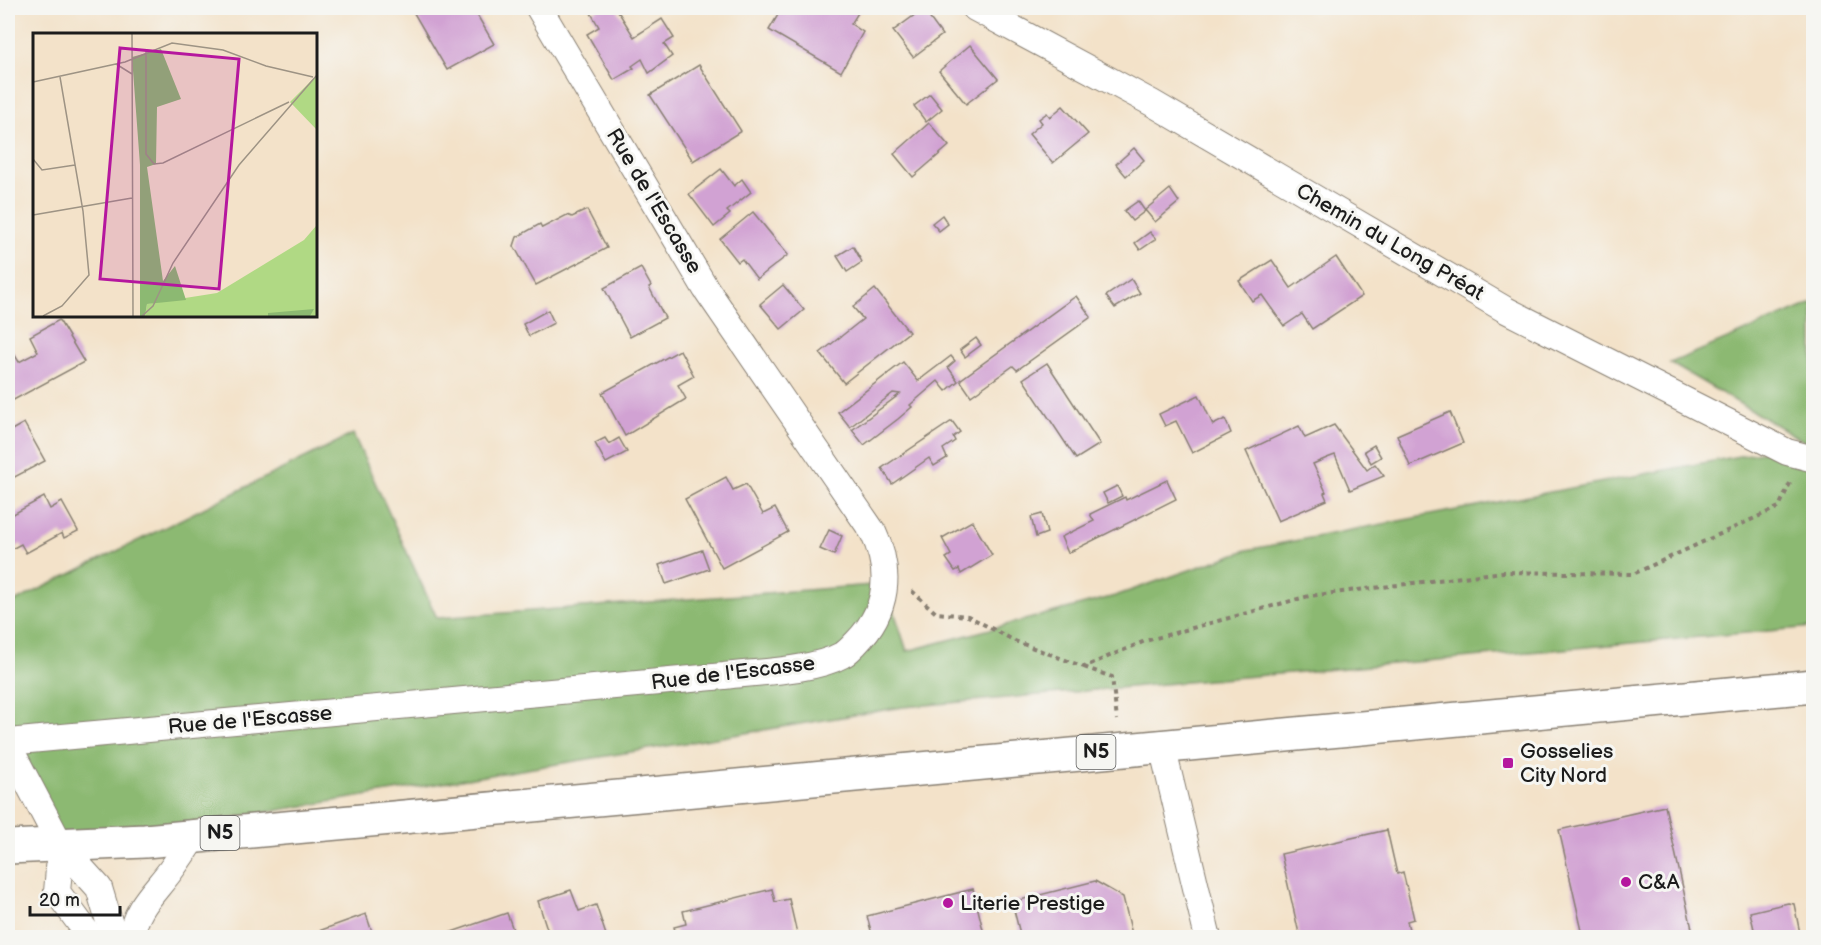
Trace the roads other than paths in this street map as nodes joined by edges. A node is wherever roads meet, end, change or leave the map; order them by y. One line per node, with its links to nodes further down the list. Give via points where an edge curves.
1 (539, 8): 5 (street, Rue de l'Escasse, via 706,289 873,532 881,549 885,584 882,601 862,637 843,655 814,665)
2 (975, 8): 3 (street, Chemin du Long Préat, via 1152,103 1506,310 1787,452)
3 (1808, 458)
4 (1814, 686): 6 (main road, N5)
5 (8, 743): 8 (street)
6 (1162, 746): 7 (main road, N5); 13 (street)
7 (195, 835): 8 (main road, N5); 12 (street, via 133,922)
8 (61, 846): 9 (main road, N5); 10 (street, via 57,891); 11 (street, via 99,888)
9 (8, 848)
10 (90, 938)
11 (114, 938)
12 (131, 938)
13 (1209, 938)

